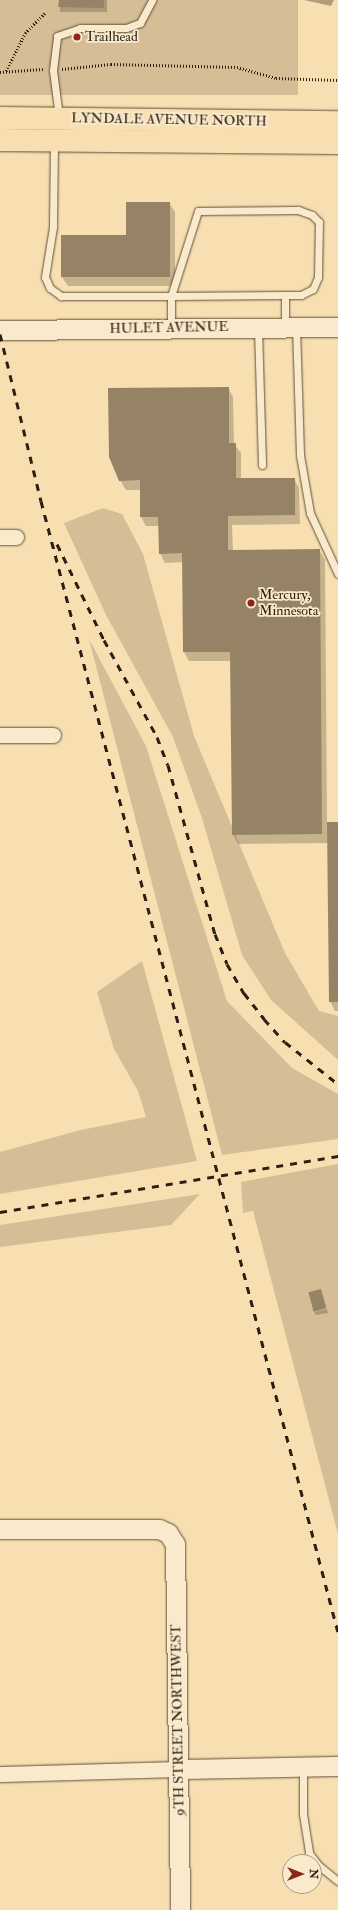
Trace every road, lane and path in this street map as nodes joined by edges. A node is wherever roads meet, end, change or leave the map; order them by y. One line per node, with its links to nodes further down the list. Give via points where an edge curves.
1 (152, 0): 3 (lane, via 140,23 126,28 80,28 57,36)
2 (45, 13): 5 (path, via 25,33)
3 (53, 70): 5 (path); 6 (path, via 112,64 237,67 276,78); 8 (lane)
4 (0, 72): 5 (path)
5 (6, 72)
6 (338, 80)
7 (0, 118): 8 (highway, LYNDALE AVENUE NORTH)
8 (59, 119): 9 (highway, LYNDALE AVENUE NORTH)
9 (338, 122)
10 (0, 140): 11 (highway, LYNDALE AVENUE NORTH)
11 (54, 141): 12 (highway, LYNDALE AVENUE NORTH); 14 (lane, via 52,227 45,277 50,288 61,296)
12 (338, 143)
13 (285, 295): 14 (lane); 14 (lane, via 302,295 313,289 318,277 319,222 312,215 298,210 198,212); 16 (lane)
14 (171, 296): 18 (lane)
15 (258, 327): 16 (street, HULET AVENUE); 18 (street, HULET AVENUE); 20 (lane)
16 (291, 327): 17 (street, HULET AVENUE); 23 (lane, via 303,477 310,513)
17 (338, 327)
18 (171, 328): 19 (street, HULET AVENUE)
19 (0, 330)
20 (262, 465)
21 (0, 537): 22 (street)
22 (16, 538)
23 (338, 574)
24 (0, 735): 25 (street)
25 (52, 735)
26 (0, 1529): 29 (street, 9TH STREET NORTHWEST, via 159,1529 168,1533 175,1544 176,1556)
27 (338, 1766): 28 (street)
28 (303, 1767): 29 (street); 31 (lane, via 304,1814 309,1853 318,1865)
29 (179, 1769): 30 (street); 32 (street, 9TH STREET NORTHWEST)
30 (0, 1774)
31 (338, 1881)
32 (180, 1910)

